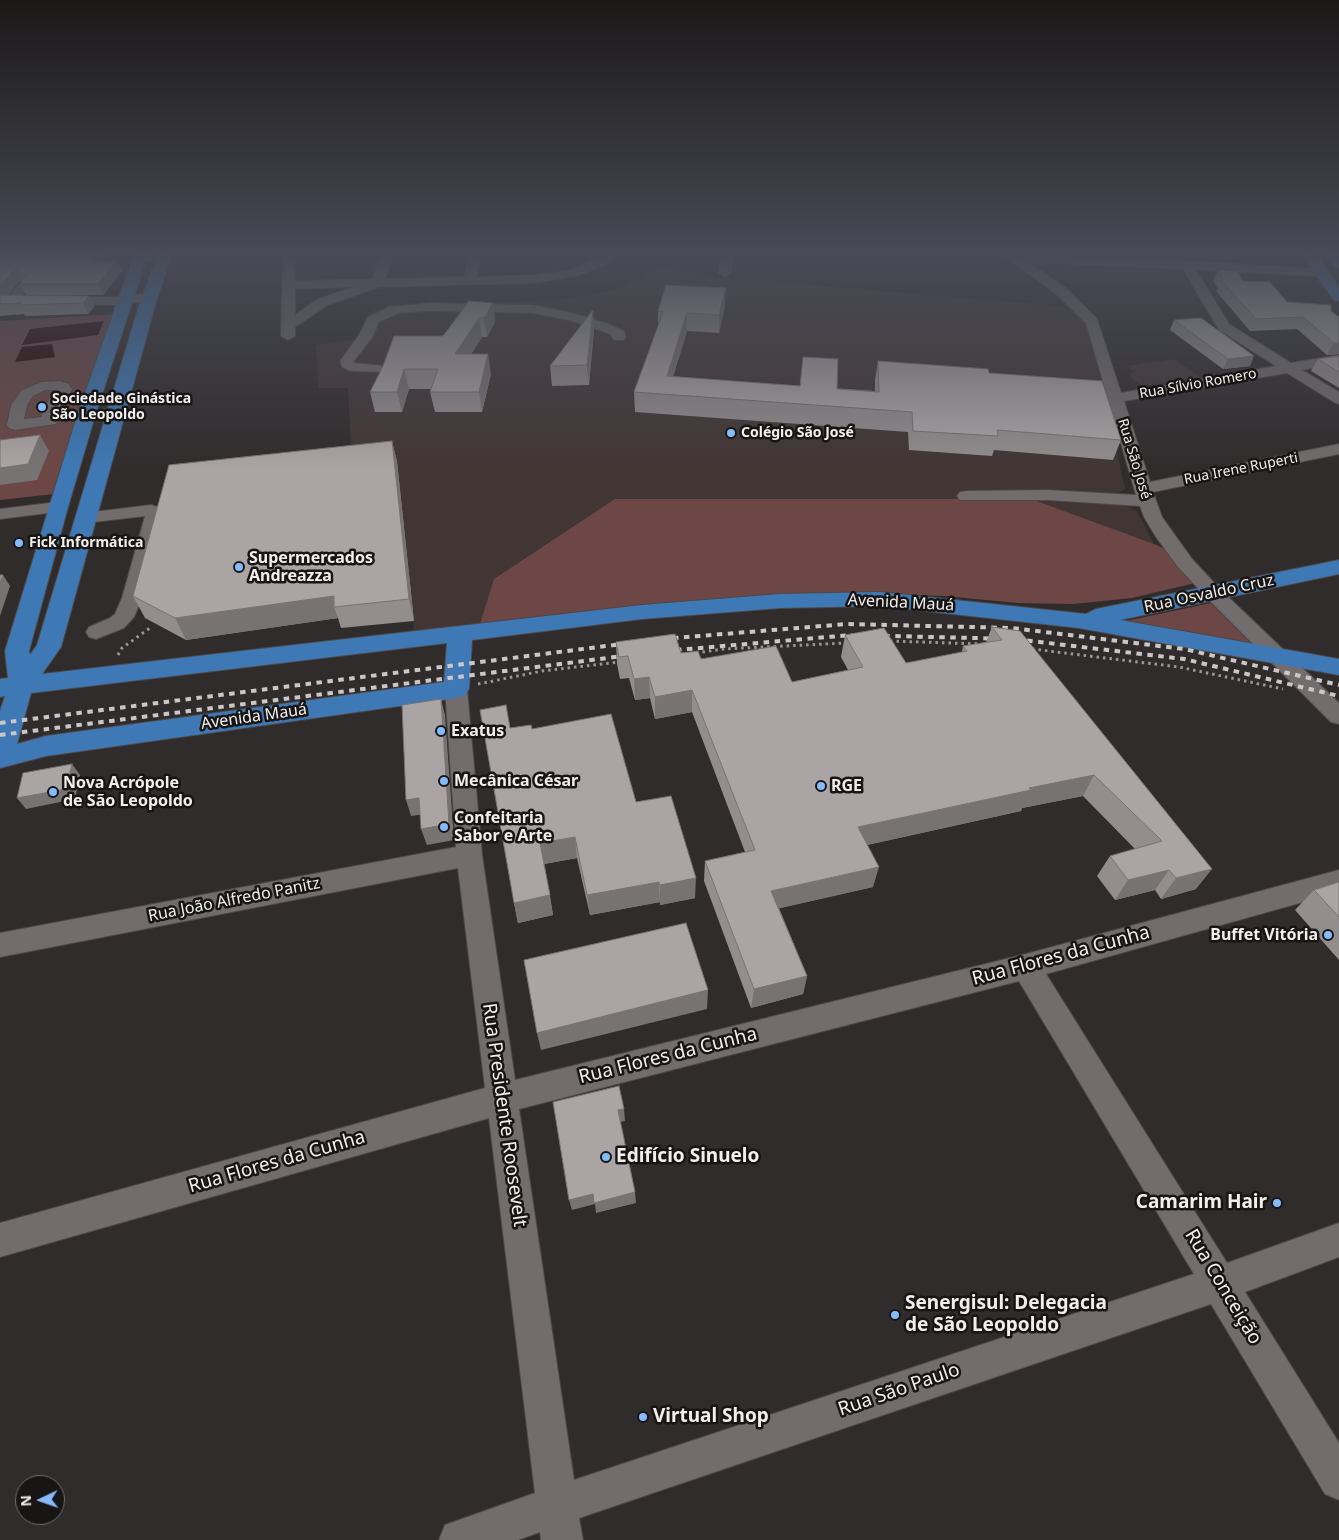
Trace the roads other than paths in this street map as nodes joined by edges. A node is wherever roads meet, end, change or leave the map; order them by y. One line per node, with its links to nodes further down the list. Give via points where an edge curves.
1 (117, 326): 12 (main road)
2 (142, 326): 11 (main road)
3 (288, 326): 4 (street, via 288,332)
4 (295, 326)
5 (370, 326): 14 (street, via 347,364 350,367)
6 (600, 326): 9 (street, via 615,331)
7 (1093, 326): 15 (street, Rua São José)
8 (1224, 326): 13 (street)
9 (619, 338)
10 (1339, 359): 13 (street, Rua Sílvio Romero)
11 (131, 363): 12 (main road); 17 (main road)
12 (104, 367): 18 (main road)
13 (1288, 368): 15 (street, Rua Sílvio Romero); 16 (street)
14 (380, 369)
15 (1116, 398): 20 (street, Rua São José)
16 (1339, 399)
17 (116, 413): 18 (street); 24 (main road)
18 (86, 416): 22 (main road)
19 (1339, 449): 20 (street, Rua Irene Ruperti)
20 (1145, 495): 21 (street, Rua Irene Ruperti); 26 (street, Rua São José, via 1165,537)
21 (966, 496)
22 (58, 507): 23 (street); 32 (main road, via 17,651)
23 (0, 514)
24 (85, 518): 28 (street, via 156,512 124,617); 32 (main road, via 49,647)
25 (1339, 567): 26 (main road, Rua Osvaldo Cruz)
26 (1214, 594): 27 (main road, Rua Osvaldo Cruz); 30 (street, Rua São José)
27 (1078, 620): 29 (main road, Avenida Mauá, via 880,598 789,600 642,612); 30 (main road, Avenida Mauá)
28 (96, 632)
29 (460, 635): 32 (main road, Avenida Mauá); 33 (main road)
30 (1280, 658): 31 (main road, Avenida Mauá); 34 (street, Rua São José)
31 (1339, 667)
32 (10, 687): 35 (main road)
33 (456, 689): 36 (main road, Avenida Mauá, via 46,746); 37 (street, Rua Presidente Roosevelt)
34 (1339, 716)
35 (0, 754)
36 (0, 758)
37 (469, 855): 39 (street, Rua João Alfredo Panitz); 41 (street, Rua Presidente Roosevelt)
38 (1339, 881): 40 (street, Rua Flores da Cunha)
39 (0, 945)
40 (1026, 967): 41 (street, Rua Flores da Cunha); 44 (street, Rua Conceição)
41 (501, 1099): 42 (street, Rua Flores da Cunha); 46 (street, Rua Presidente Roosevelt)
42 (0, 1240)
43 (1339, 1240): 44 (street, Rua São Paulo)
44 (1221, 1283): 45 (street, Rua Conceição); 46 (street, Rua São Paulo)
45 (1339, 1480)
46 (559, 1523): 47 (street, Rua São Paulo)
47 (460, 1540)

